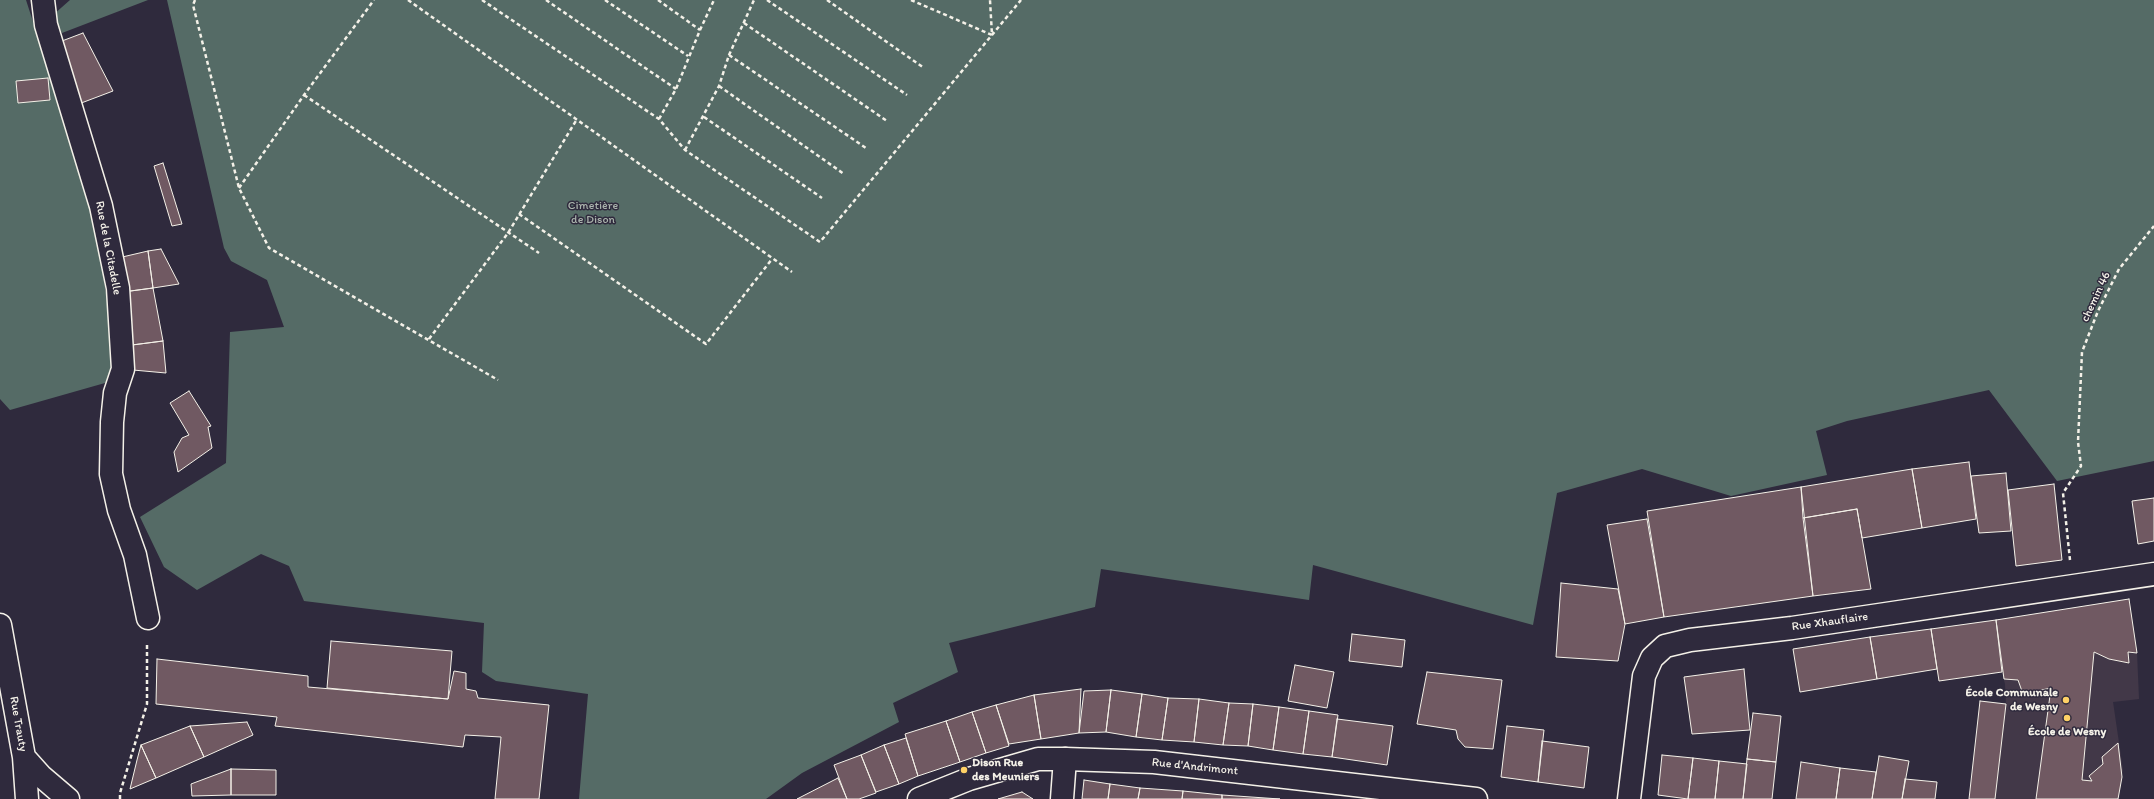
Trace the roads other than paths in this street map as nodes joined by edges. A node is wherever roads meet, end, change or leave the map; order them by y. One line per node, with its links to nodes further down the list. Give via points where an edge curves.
1 (43, 0): 3 (street, Rue de la Citadelle, via 46,26 101,206 118,288 123,369 115,393 111,474 119,510 135,555)
2 (2154, 574): 13 (street, Rue Xhauflaire, via 1792,628 1690,640 1665,646 1652,658 1644,676)
3 (148, 618)
4 (0, 625): 6 (street, Rue Trauty)
5 (1066, 759): 10 (street, Rue d'Andrimont, via 1038,759 969,779); 11 (street); 12 (street, Rue d'Andrimont, via 1154,762)
6 (25, 766): 7 (street, Rue Trauty); 8 (street, Rue Trauty); 9 (street)
7 (27, 799)
8 (37, 799)
9 (68, 799)
10 (919, 799)
11 (1062, 799)
12 (1476, 799)
13 (1629, 799)

